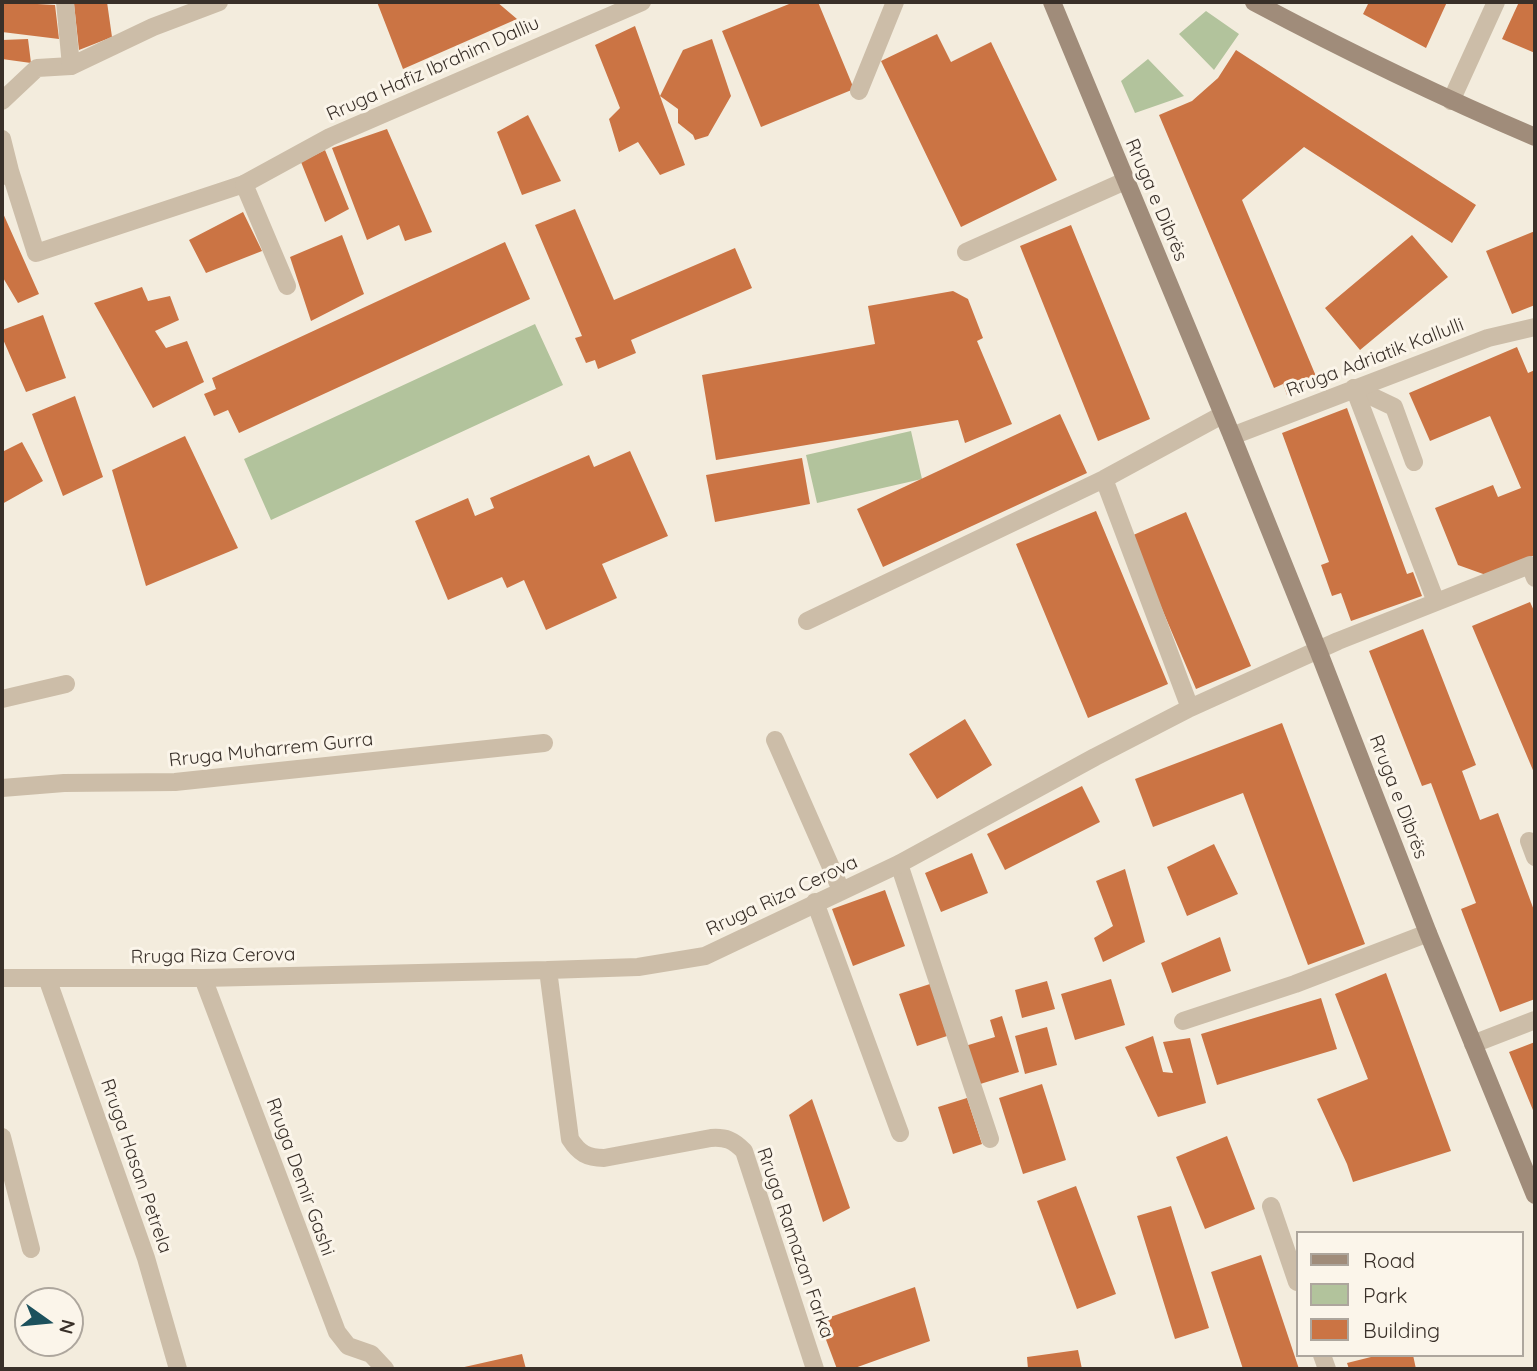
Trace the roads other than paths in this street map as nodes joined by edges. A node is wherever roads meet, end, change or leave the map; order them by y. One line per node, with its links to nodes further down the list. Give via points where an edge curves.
1 (65, 2): 9 (street)
2 (219, 2): 9 (street)
3 (642, 2): 17 (street, Rruga Hafiz Ibrahim Dalliu, via 330,137)
4 (895, 2): 10 (street)
5 (1052, 2): 16 (main road, Rruga e Dibrës)
6 (1254, 2): 8 (main road)
7 (1496, 2): 12 (street)
8 (1277, 7): 12 (main road, via 1360,58)
9 (71, 66): 11 (street, via 37,68)
10 (859, 91)
11 (2, 101)
12 (1451, 102): 13 (main road)
13 (1535, 137)
14 (2, 139): 15 (street)
15 (6, 174): 17 (street, Rruga Hafiz Ibrahim Dalliu, via 36,253)
16 (1125, 181): 18 (street); 22 (main road, Rruga e Dibrës)
17 (244, 184): 19 (street)
18 (966, 252)
19 (286, 286)
20 (1535, 327): 21 (street, Rruga Adriatik Kallulli, via 1488,338)
21 (1354, 388): 23 (street, Rruga Adriatik Kallulli); 24 (street, via 1394,407); 27 (street)
22 (1222, 415): 23 (main road, Rruga e Dibrës); 25 (street)
23 (1232, 436): 29 (main road, Rruga e Dibrës)
24 (1414, 463)
25 (1104, 478): 28 (street); 32 (street)
26 (1534, 569): 27 (street, Rruga Riza Cerova)
27 (1436, 602): 29 (street, Rruga Riza Cerova)
28 (807, 621)
29 (1318, 650): 32 (street, Rruga Riza Cerova); 39 (main road, Rruga e Dibrës)
30 (66, 684): 31 (street)
31 (2, 699)
32 (1190, 708): 36 (street, Rruga Riza Cerova)
33 (775, 740): 37 (street)
34 (544, 743): 35 (street, Rruga Muharrem Gurra, via 175,782)
35 (2, 788)
36 (899, 864): 37 (street, Rruga Riza Cerova); 49 (street)
37 (841, 890): 38 (street, Rruga Riza Cerova)
38 (815, 902): 40 (street, Rruga Riza Cerova, via 705,956 638,967); 47 (street)
39 (1428, 933): 45 (street); 46 (main road, Rruga e Dibrës)
40 (548, 970): 43 (street, Rruga Riza Cerova); 56 (street, Rruga Ramazan Farka, via 570,1139 577,1150 591,1158 604,1158 725,1137 744,1150)
41 (2, 978): 42 (street, Rruga Riza Cerova)
42 (47, 978): 43 (street, Rruga Riza Cerova); 54 (street, Rruga Hasan Petrela, via 146,1258)
43 (204, 978): 55 (street, Rruga Demir Gashi, via 337,1332 348,1346 371,1354)
44 (1535, 1020): 46 (street)
45 (1183, 1021)
46 (1473, 1044): 50 (main road, Rruga e Dibrës)
47 (900, 1133)
48 (2, 1138): 52 (street)
49 (990, 1139)
50 (1535, 1195)
51 (1271, 1206): 53 (street)
52 (31, 1249)
53 (1296, 1279)
54 (178, 1369)
55 (384, 1369)
56 (816, 1369)

